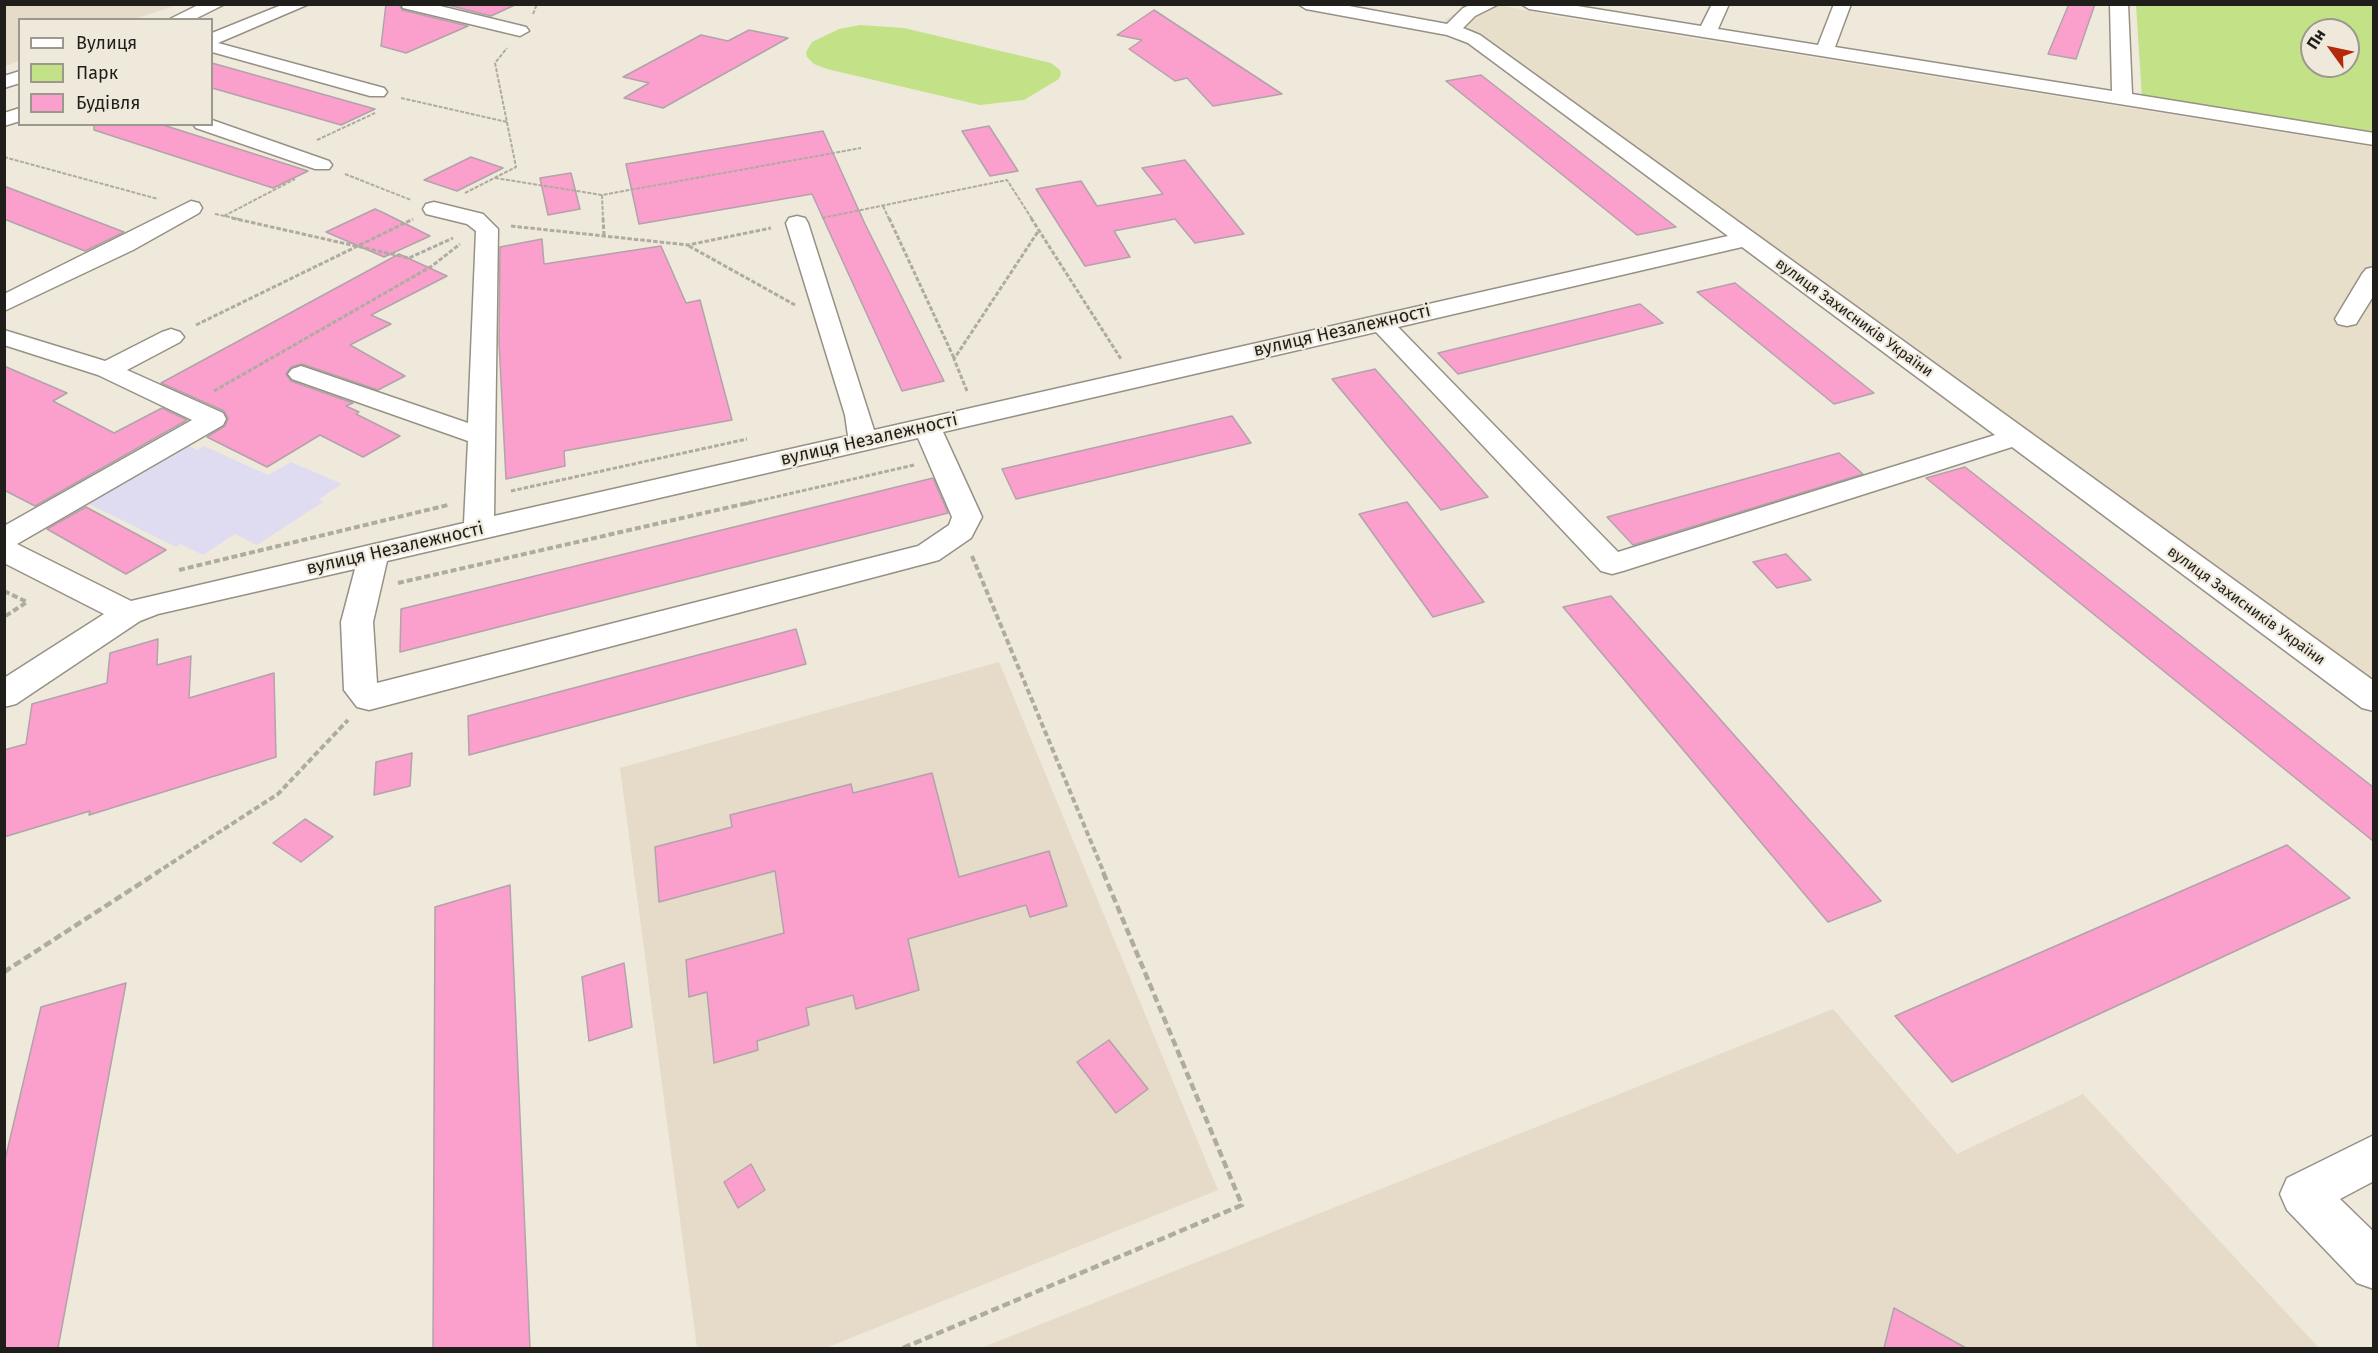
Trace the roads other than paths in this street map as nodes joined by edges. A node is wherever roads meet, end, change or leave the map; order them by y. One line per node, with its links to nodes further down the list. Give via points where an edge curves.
1 (217, 4): 11 (street)
2 (301, 4): 15 (street)
3 (409, 4): 13 (street)
4 (1491, 4): 12 (street, via 1469,12)
5 (1529, 4): 10 (street)
6 (1721, 4): 14 (street)
7 (1843, 4): 17 (street)
8 (2119, 4): 18 (street)
9 (1316, 5): 12 (street, вулиця Захисників України)
10 (1565, 7): 14 (street)
11 (181, 18)
12 (1451, 30): 26 (street, вулиця Захисників України, via 1474,39)
13 (520, 31)
14 (1707, 32): 17 (street)
15 (213, 39)
16 (213, 47): 19 (street)
17 (1824, 51): 18 (street)
18 (2122, 98): 21 (street)
19 (381, 101)
20 (209, 126): 22 (street)
21 (2373, 139)
22 (322, 165)
23 (191, 208): 28 (street)
24 (434, 209): 36 (street, via 483,224 487,234)
25 (797, 223): 38 (street, via 858,415)
26 (1746, 239): 30 (street, вулиця Незалежності); 37 (street, вулиця Захисників України)
27 (2373, 274): 29 (street)
28 (4, 304)
29 (2347, 319)
30 (1380, 322): 35 (street, вулиця Незалежності); 37 (street, via 1612,564)
31 (4, 337): 33 (street)
32 (171, 337): 33 (street)
33 (107, 370): 40 (street, via 213,419)
34 (301, 374): 36 (street)
35 (927, 427): 38 (street, вулиця Незалежності); 42 (street, via 967,517 961,531 928,553 369,698 361,690 357,622)
36 (482, 437): 39 (street)
37 (2016, 437): 45 (street, вулиця Захисників України)
38 (862, 442): 39 (street, вулиця Незалежності)
39 (479, 529): 42 (street, вулиця Незалежності)
40 (4, 539)
41 (4, 550): 43 (street)
42 (374, 554): 43 (street, вулиця Незалежності)
43 (129, 613): 44 (street, вулиця Незалежності)
44 (4, 695)
45 (2373, 699)
46 (2373, 1157): 47 (street, via 2303,1194)
47 (2373, 1266)

